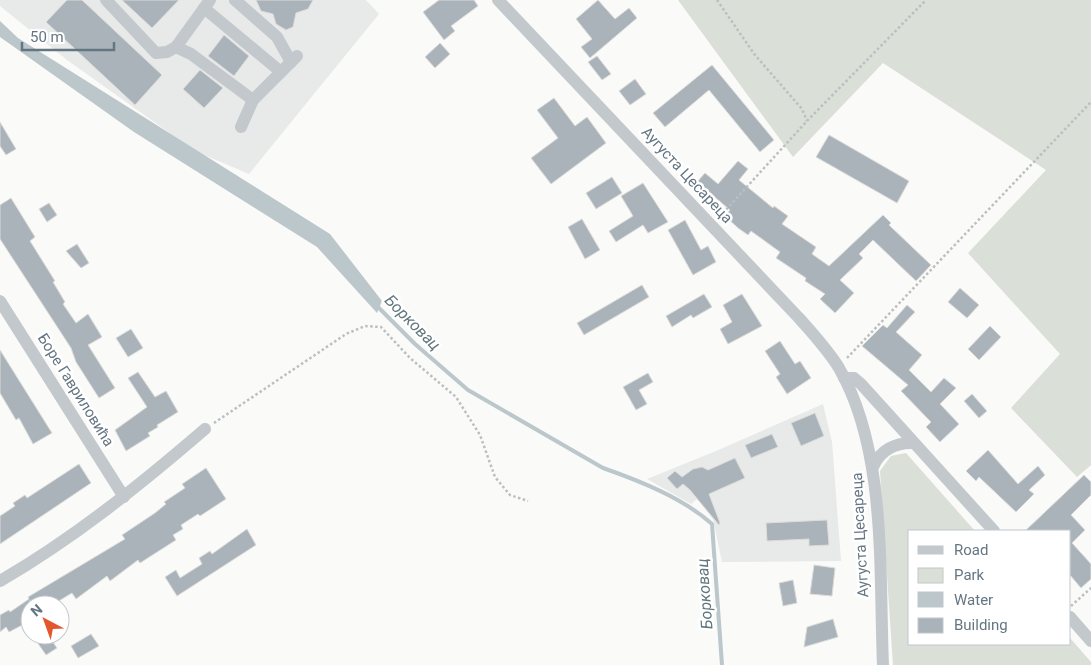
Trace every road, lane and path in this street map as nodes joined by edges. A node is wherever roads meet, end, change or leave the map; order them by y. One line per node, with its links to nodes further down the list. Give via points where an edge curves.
1 (106, 0): 7 (street, via 156,52 167,52)
2 (235, 0): 8 (street, via 277,37 294,59)
3 (498, 0): 13 (street, Аугуста Цесареца)
4 (717, 0): 11 (path, via 755,55 802,109)
5 (926, 0): 11 (path)
6 (207, 4): 7 (street); 8 (street)
7 (176, 47): 9 (street, via 191,54)
8 (281, 72): 9 (street)
9 (253, 100): 12 (street)
10 (1091, 102): 15 (path, via 856,347)
11 (807, 121): 13 (path, via 723,213)
12 (241, 127)
13 (707, 220): 15 (street, Аугуста Цесареца, via 809,329)
14 (0, 301): 19 (street, Боре Гавриловића)
15 (842, 374): 17 (street, Аугуста Цесареца, via 861,384); 18 (street, Аугуста Цесареца, via 861,419)
16 (205, 429): 19 (street); 20 (path, via 338,339 356,329 373,325 386,330 410,358 456,397 480,435 495,477 510,495)
17 (914, 444): 18 (street, via 900,444 887,449); 21 (street, Аугуста Цесареца)
18 (873, 467): 27 (street, Аугуста Цесареца)
19 (124, 497): 22 (street, via 41,557)
20 (528, 501)
21 (993, 530)
22 (0, 581)
23 (1091, 588): 24 (path)
24 (1071, 606)
25 (1071, 618): 26 (street)
26 (1091, 641)
27 (883, 665)

